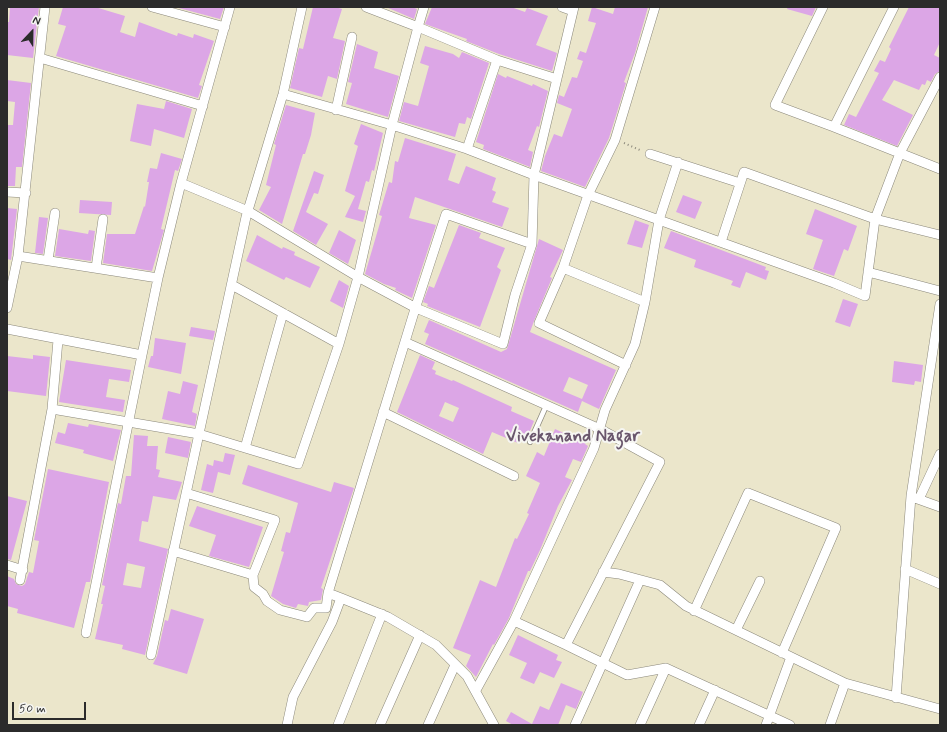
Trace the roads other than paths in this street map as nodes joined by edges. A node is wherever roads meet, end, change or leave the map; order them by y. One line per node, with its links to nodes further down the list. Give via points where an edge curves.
1 (45, 7): 15 (street)
2 (152, 7): 12 (street)
3 (230, 7): 12 (street)
4 (302, 7): 20 (street)
5 (366, 7): 13 (street)
6 (424, 7): 13 (street)
7 (562, 7): 11 (street)
8 (655, 7): 35 (street, via 615,140)
9 (823, 7): 24 (street, via 775,105)
10 (894, 7): 24 (street)
11 (574, 9): 18 (street)
12 (225, 27): 21 (street)
13 (418, 27): 16 (street); 23 (street)
14 (352, 37): 22 (street)
15 (40, 58): 21 (street); 34 (street)
16 (497, 60): 18 (street); 25 (street)
17 (940, 77): 19 (street)
18 (557, 79): 30 (street)
19 (938, 87): 26 (street)
20 (283, 94): 22 (street); 36 (street)
21 (203, 106): 31 (street)
22 (336, 110): 23 (street)
23 (392, 125): 25 (street); 49 (street)
24 (834, 127): 26 (street)
25 (467, 149): 30 (street)
26 (900, 153): 29 (street); 39 (street)
27 (650, 154): 28 (street)
28 (678, 162): 32 (street); 40 (street)
29 (940, 169)
30 (534, 175): 35 (street); 43 (street)
31 (181, 182): 36 (street); 50 (street)
32 (740, 183): 39 (street, via 744,172); 42 (street)
33 (7, 192): 34 (street)
34 (26, 193): 44 (street)
35 (588, 195): 40 (street); 47 (street)
36 (248, 211): 49 (street); 51 (street)
37 (55, 212): 45 (street)
38 (103, 219): 46 (street)
39 (875, 219): 41 (street); 48 (street)
40 (659, 220): 42 (street); 53 (street)
41 (940, 235)
42 (721, 242): 48 (street, via 865,296)
43 (532, 244): 56 (street, via 446,214); 56 (street, via 515,295 503,344)
44 (18, 256): 45 (street); 55 (street)
45 (48, 260): 46 (street)
46 (96, 268): 50 (street)
47 (563, 268): 53 (street); 63 (street, via 539,323)
48 (868, 272): 52 (street)
49 (358, 277): 56 (street); 61 (street)
50 (158, 278): 62 (street)
51 (232, 285): 57 (street); 69 (street)
52 (940, 292)
53 (645, 302): 63 (street, via 635,344)
54 (940, 304): 75 (street)
55 (7, 308)
56 (416, 308): 60 (street)
57 (283, 313): 61 (street); 71 (street)
58 (7, 329): 59 (street)
59 (58, 340): 62 (street); 65 (street)
60 (405, 342): 64 (street); 66 (street)
61 (339, 344): 71 (street, via 298,464)
62 (142, 355): 67 (street)
63 (626, 364): 68 (street, via 605,410)
64 (546, 406): 68 (street); 70 (lane)
65 (52, 409): 67 (street); 80 (street)
66 (383, 412): 73 (street); 87 (street)
67 (127, 422): 69 (street); 93 (street)
68 (600, 429): 81 (street, via 660,462); 91 (street, via 594,448)
69 (199, 434): 71 (street); 74 (street)
70 (530, 442)
71 (245, 448)
72 (940, 454): 75 (street)
73 (514, 476)
74 (186, 493): 77 (street); 82 (street, via 275,520)
75 (915, 498): 76 (street); 79 (street)
76 (940, 507)
77 (173, 551): 82 (street); 97 (street)
78 (7, 565): 80 (street)
79 (905, 569): 86 (street); 105 (street)
80 (23, 570): 83 (street)
81 (603, 572): 84 (street); 95 (street)
82 (253, 575): 87 (street, via 254,587 267,601 280,610 307,617 314,608 326,608)
83 (20, 580)
84 (640, 580): 89 (street, via 660,585); 99 (street)
85 (760, 582): 92 (street)
86 (940, 584)
87 (328, 593): 88 (street)
88 (341, 598): 90 (street); 108 (street, via 332,622 293,697)
89 (694, 610): 92 (street); 96 (street, via 748,493 836,528)
90 (382, 614): 94 (street); 109 (street)
91 (514, 621): 95 (street); 103 (street)
92 (736, 630): 96 (street)
93 (86, 633)
94 (420, 635): 100 (street, via 436,645); 110 (street)
95 (566, 645): 99 (street)
96 (782, 653): 98 (street)
97 (151, 655)
98 (791, 657): 102 (street); 107 (street)
99 (602, 663): 101 (street, via 627,675); 113 (street)
100 (455, 665): 103 (street, via 467,676); 111 (street)
101 (666, 668): 104 (street); 114 (street)
102 (845, 683): 105 (street); 118 (street)
103 (476, 690): 112 (street)
104 (715, 690): 107 (street); 115 (street)
105 (896, 698): 106 (street)
106 (940, 709)
107 (770, 715): 116 (street); 117 (street)
108 (287, 725)
109 (338, 725)
110 (380, 725)
111 (428, 725)
112 (494, 725)
113 (575, 725)
114 (640, 725)
115 (699, 725)
116 (766, 725)
117 (790, 725)
118 (830, 725)

